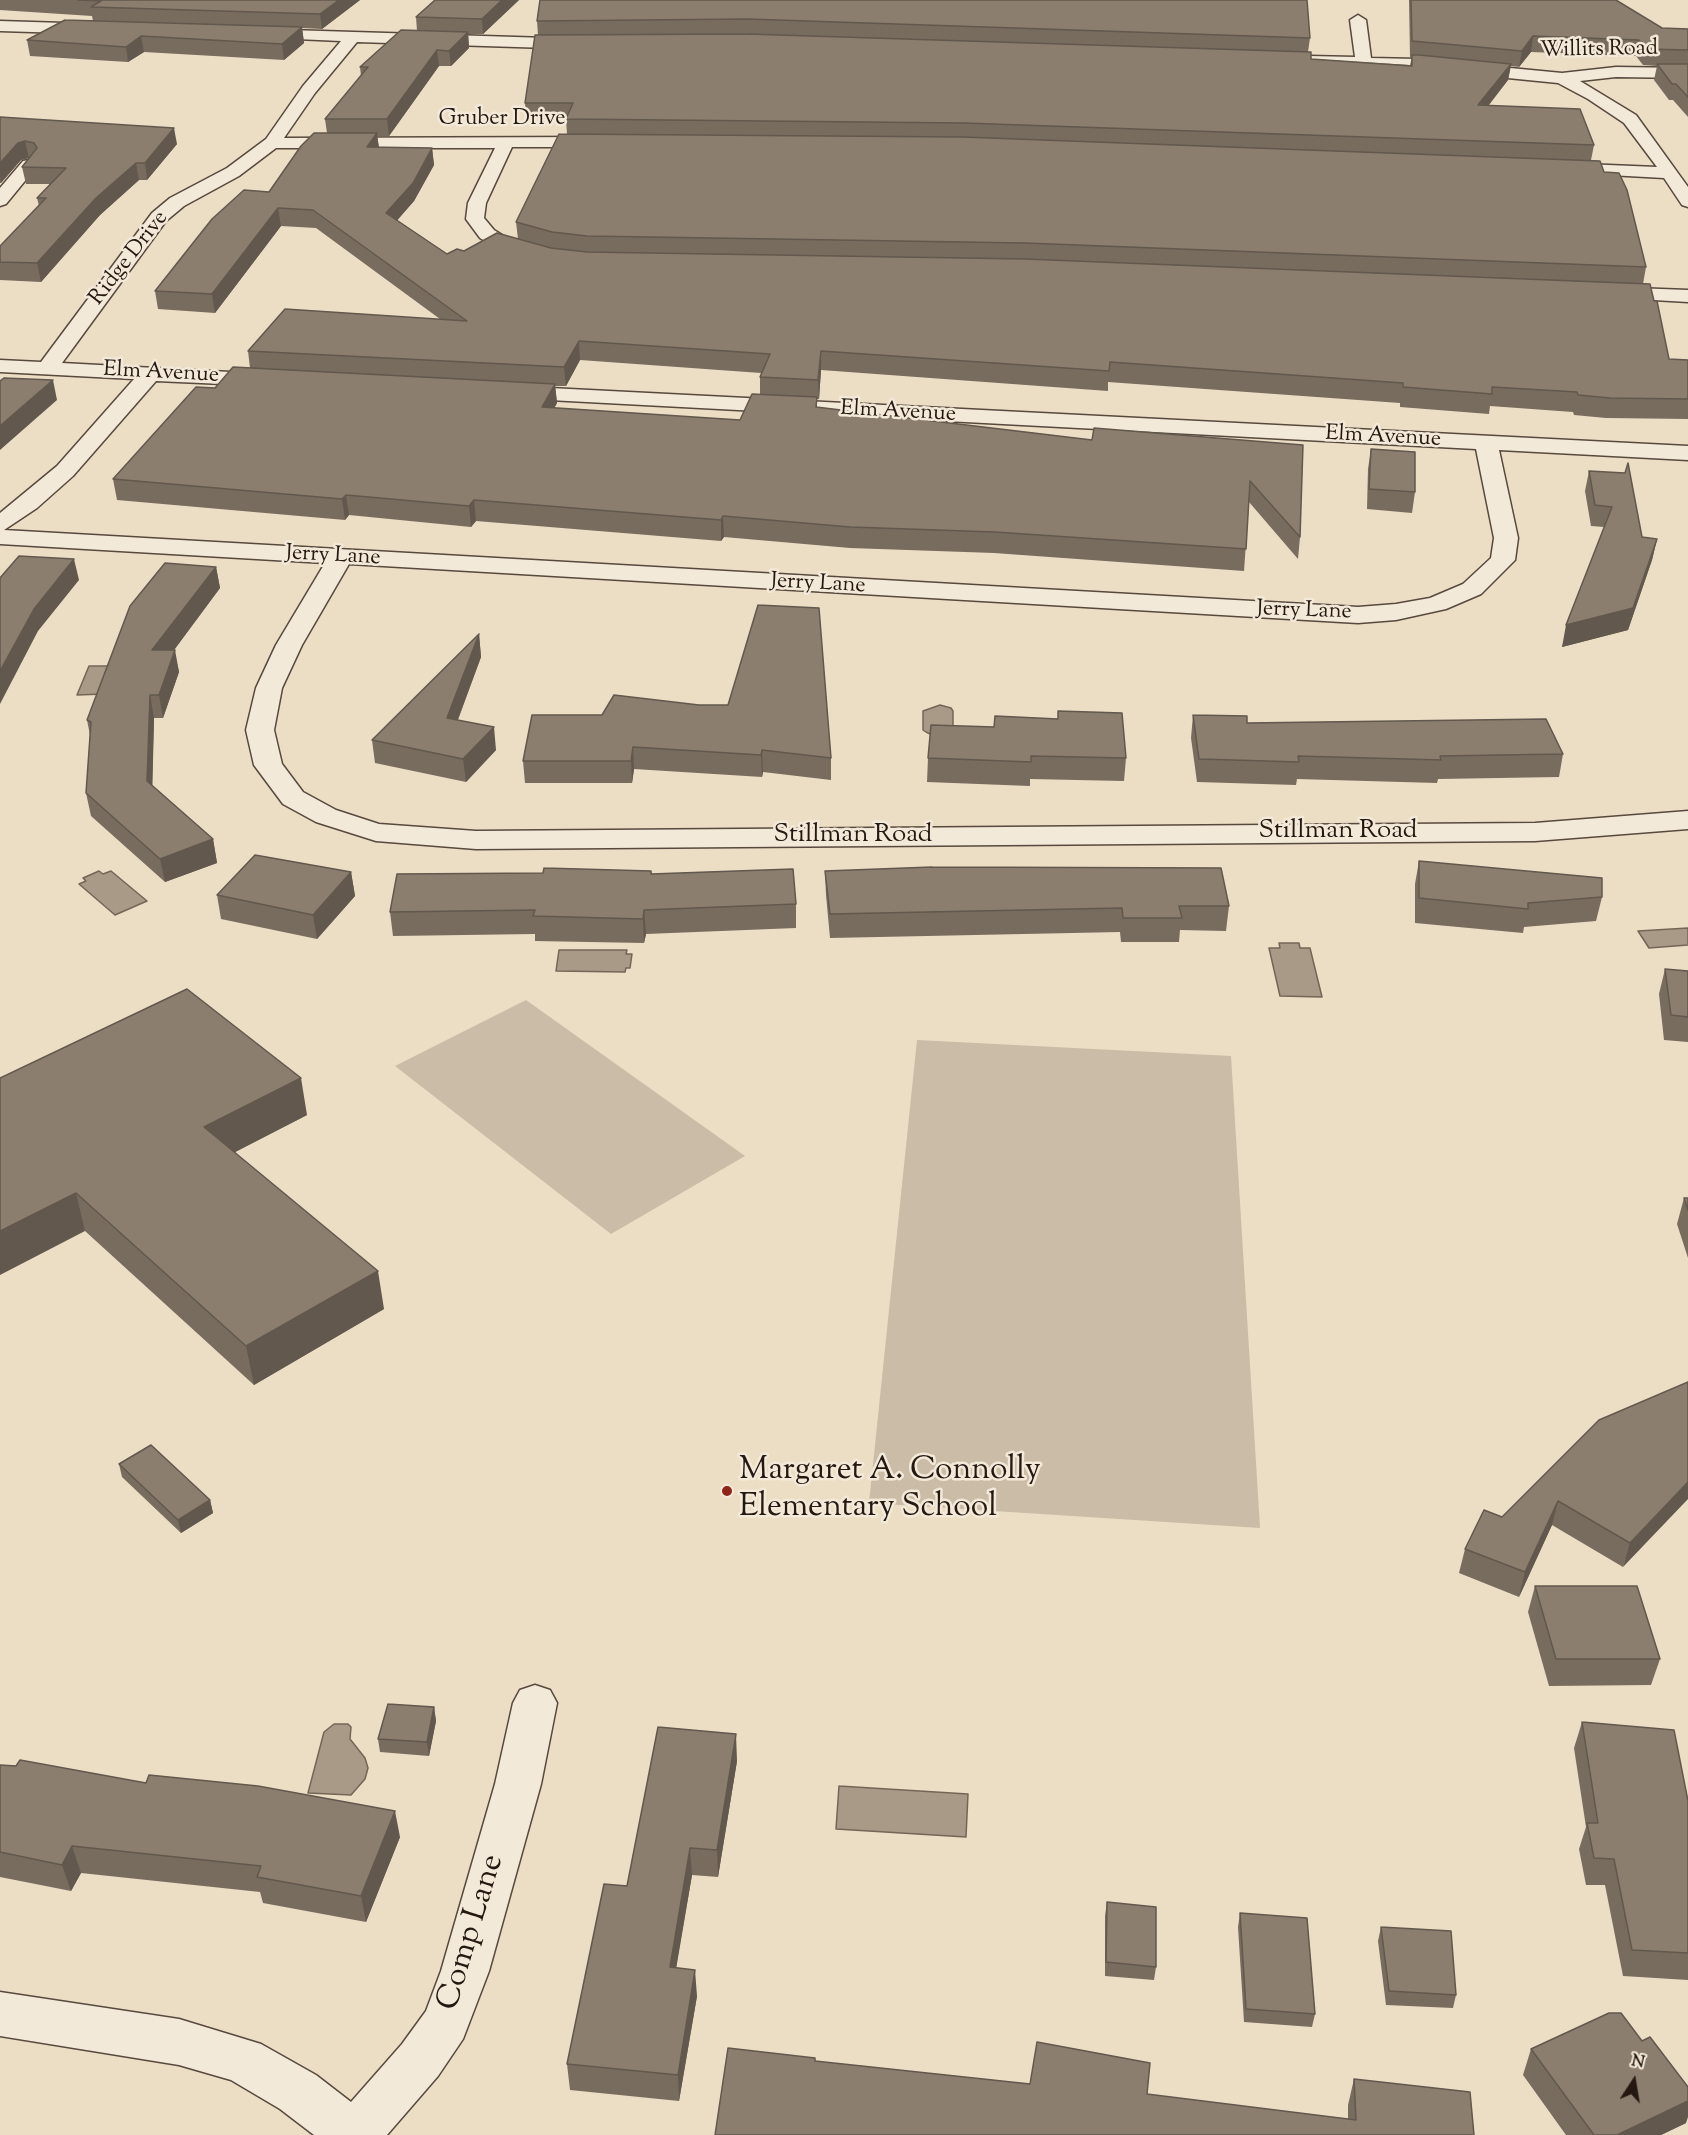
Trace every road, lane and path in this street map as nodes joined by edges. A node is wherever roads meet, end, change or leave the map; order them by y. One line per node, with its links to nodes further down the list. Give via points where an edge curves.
1 (1358, 20): 9 (street)
2 (7, 26): 3 (street); 5 (street)
3 (108, 29)
4 (238, 33): 6 (street)
5 (0, 37)
6 (352, 38): 7 (street); 14 (street, Ridge Drive)
7 (595, 44)
8 (1291, 60): 9 (street, Willits Road)
9 (1364, 62): 11 (street, Willits Road)
10 (1688, 73): 11 (street, Willits Road, via 1616,72)
11 (1563, 78): 17 (street, via 1630,119)
12 (506, 142): 13 (street, Gruber Drive); 14 (street, Gruber Drive); 20 (street, via 477,203 475,219 487,234 503,244)
13 (622, 142)
14 (272, 143): 24 (street, Ridge Drive, via 159,217)
15 (29, 165): 18 (street)
16 (1538, 168): 17 (street)
17 (1667, 172): 19 (street)
18 (0, 200)
19 (1688, 201)
20 (554, 258)
21 (1593, 292): 22 (street)
22 (1688, 296)
23 (0, 366): 24 (street, Elm Avenue)
24 (46, 368): 25 (street, Elm Avenue)
25 (150, 374): 26 (street, Elm Avenue); 30 (street, via 65,471)
26 (291, 381)
27 (495, 392): 28 (street, Elm Avenue)
28 (1486, 443): 29 (street, Elm Avenue); 32 (street, Jerry Lane, via 1506,538 1503,560 1472,590 1437,604 1396,612 1306,614)
29 (1688, 453)
30 (0, 524)
31 (0, 537): 32 (street, Jerry Lane)
32 (340, 558): 33 (street, Stillman Road, via 289,645 269,688 260,730 268,765 293,798 326,816 376,832 476,840 1523,832)
33 (1688, 820)
34 (535, 1703): 36 (street, Comp Lane, via 518,1784 465,1971 446,2023 420,2061)
35 (2, 2019): 36 (street, via 178,2042 243,2060 298,2092)
36 (354, 2135)

